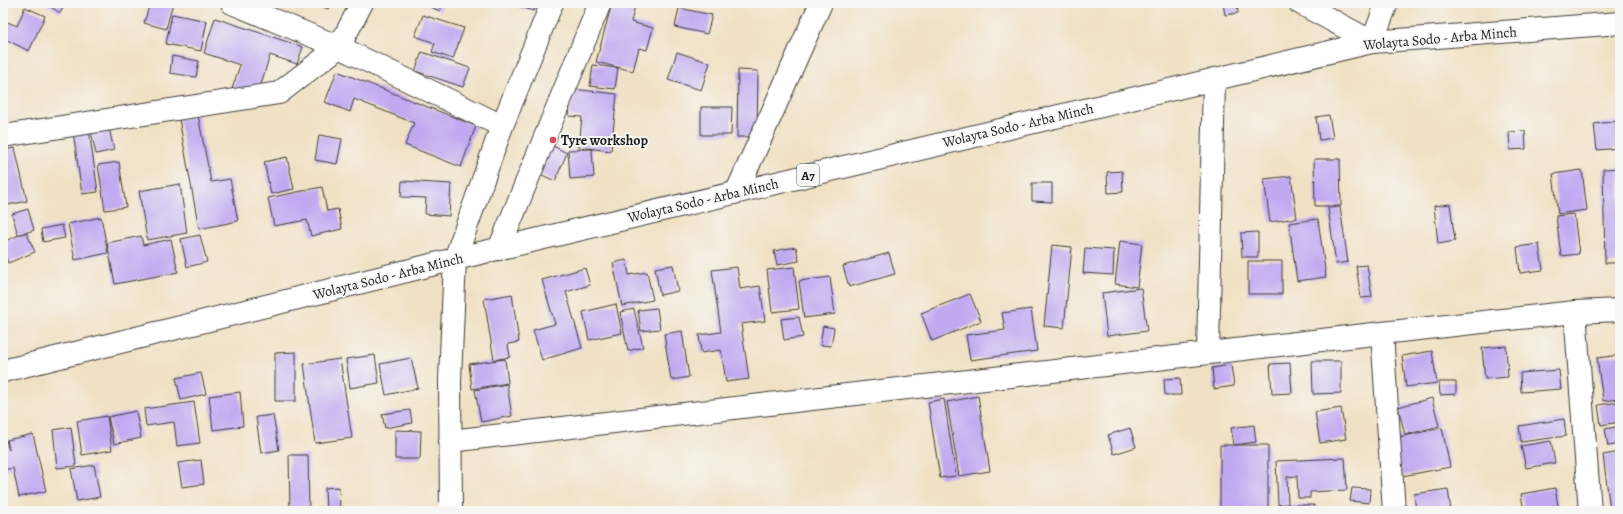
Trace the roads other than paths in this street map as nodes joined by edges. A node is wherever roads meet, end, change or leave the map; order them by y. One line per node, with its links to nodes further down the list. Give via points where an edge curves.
1 (232, 3): 10 (main road)
2 (362, 3): 10 (main road)
3 (552, 3): 12 (main road)
4 (600, 3): 15 (main road)
5 (821, 3): 14 (main road)
6 (1300, 3): 9 (main road)
7 (1387, 3): 9 (main road)
8 (1620, 23): 9 (main road, Wolayta Sodo - Arba Minch / A7)
9 (1372, 42): 11 (main road, Wolayta Sodo - Arba Minch / A7)
10 (339, 47): 12 (main road); 13 (main road, via 279,93)
11 (1214, 79): 14 (main road, Wolayta Sodo - Arba Minch / A7); 20 (main road)
12 (502, 126): 16 (main road)
13 (3, 136)
14 (738, 192): 15 (main road, Wolayta Sodo - Arba Minch / A7)
15 (499, 249): 16 (main road, Wolayta Sodo - Arba Minch / A7)
16 (455, 259): 21 (main road, Wolayta Sodo - Arba Minch / A7); 22 (main road)
17 (1620, 310): 18 (main road)
18 (1575, 312): 19 (main road); 25 (main road)
19 (1382, 332): 20 (main road); 24 (main road)
20 (1208, 353): 22 (main road)
21 (3, 371)
22 (450, 441): 23 (main road)
23 (451, 511)
24 (1394, 511)
25 (1590, 511)

